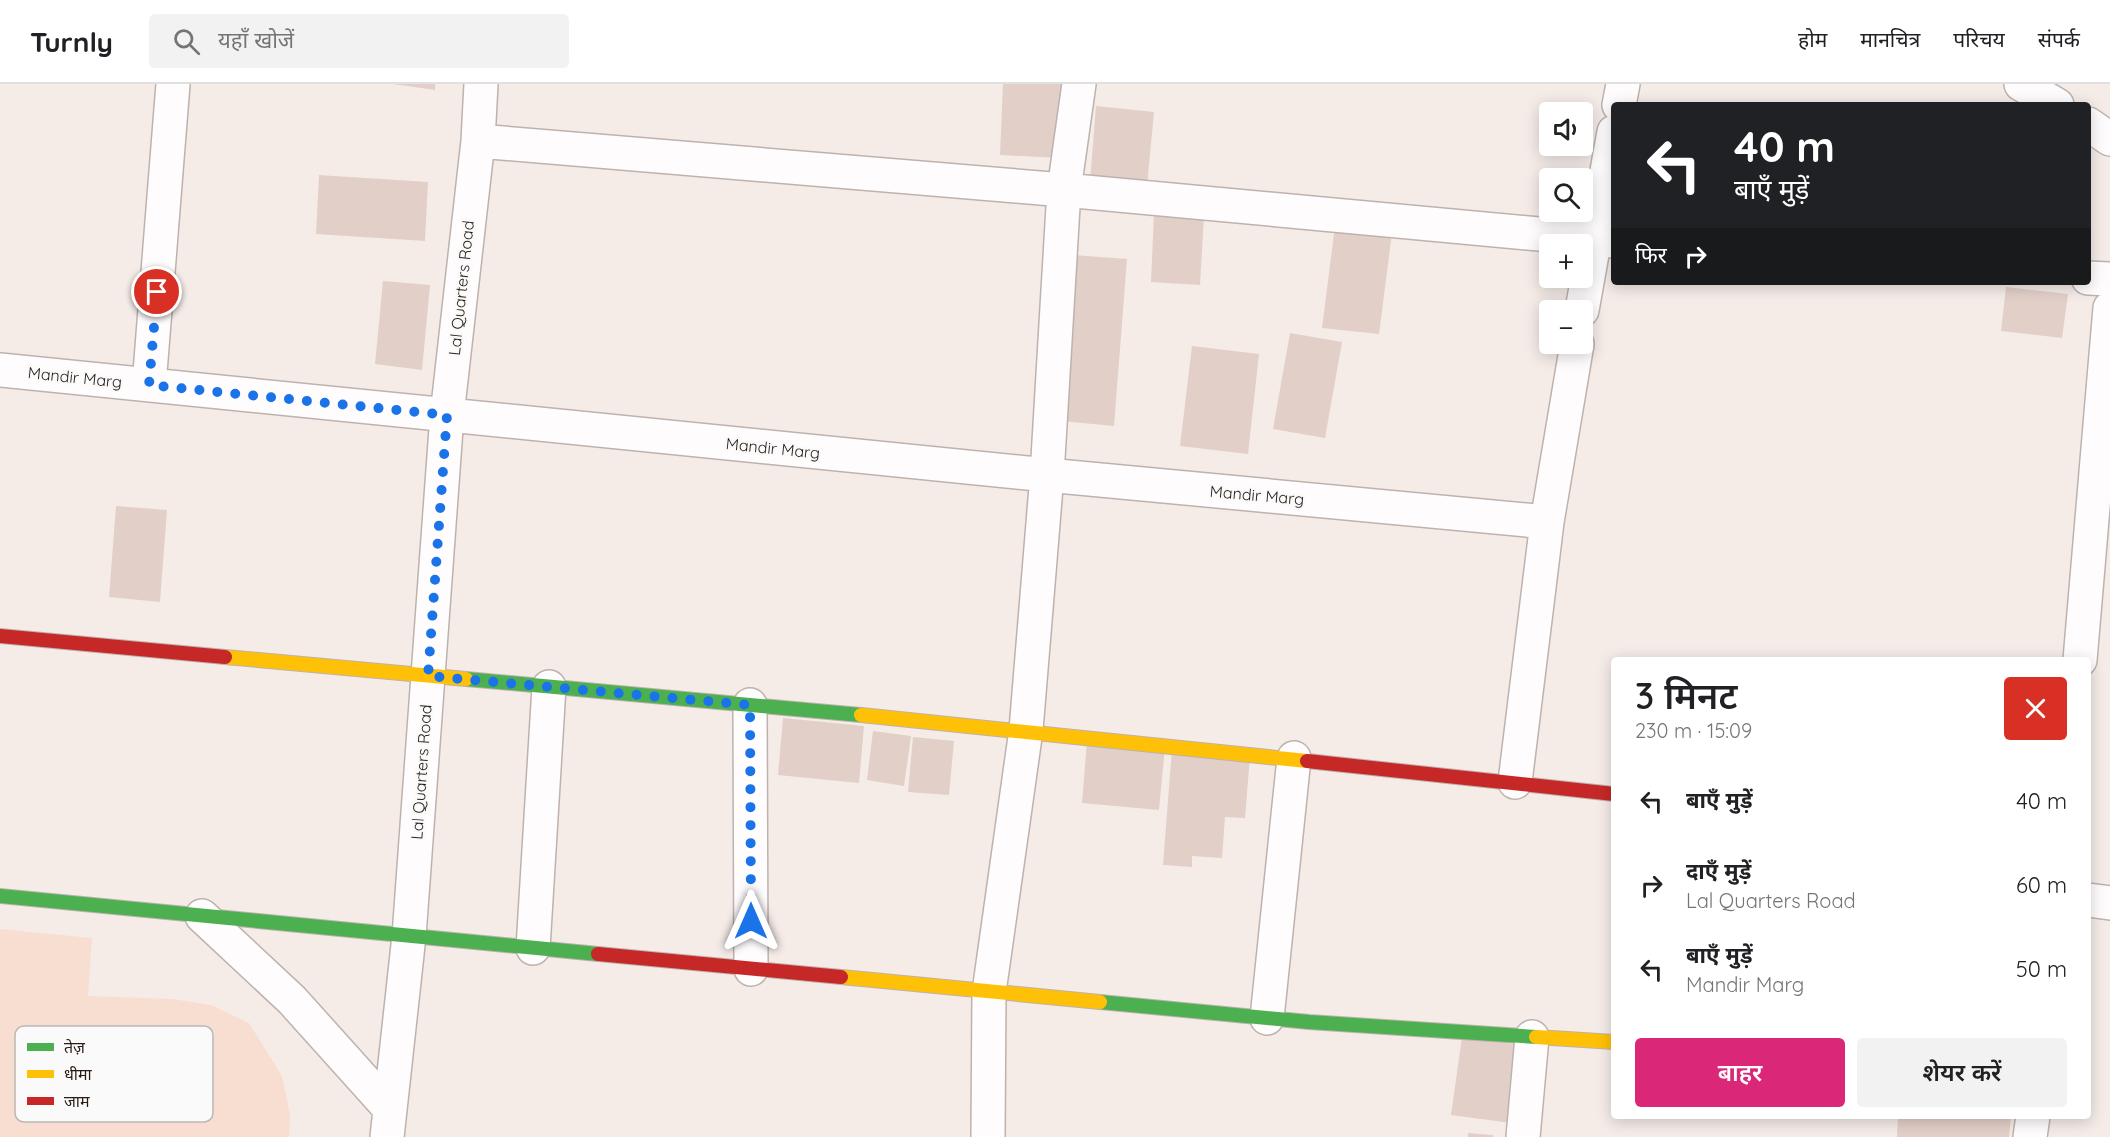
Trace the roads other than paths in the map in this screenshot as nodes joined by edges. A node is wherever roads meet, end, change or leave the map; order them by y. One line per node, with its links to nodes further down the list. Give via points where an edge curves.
1 (173, 84): 20 (street)
2 (481, 84): 10 (street, Lal Quarters Road)
3 (1079, 84): 12 (street)
4 (1623, 84): 6 (street)
5 (2021, 84): 7 (street)
6 (1620, 102)
7 (2052, 102)
8 (2091, 126): 9 (street)
9 (2110, 139)
10 (478, 141): 12 (street); 21 (street, Lal Quarters Road)
11 (1611, 164): 13 (street)
12 (1064, 190): 13 (street); 22 (street)
13 (1604, 240): 16 (street)
14 (2091, 278): 15 (street)
15 (2110, 279)
16 (1585, 300)
17 (2110, 308): 25 (street)
18 (1575, 354): 23 (street)
19 (0, 370): 20 (street, Mandir Marg)
20 (149, 385): 21 (street, Mandir Marg)
21 (447, 415): 22 (street, Mandir Marg); 26 (street, Lal Quarters Road)
22 (1047, 475): 23 (street, Mandir Marg); 29 (street)
23 (1547, 522): 31 (street)
24 (0, 636): 26 (street)
25 (2080, 657)
26 (428, 676): 27 (street); 37 (street, Lal Quarters Road)
27 (549, 687): 28 (street); 38 (street)
28 (750, 705): 29 (street); 39 (street)
29 (1026, 730): 30 (street); 40 (street)
30 (1294, 758): 31 (street); 41 (street)
31 (1515, 782): 32 (street)
32 (1611, 794)
33 (0, 896): 36 (street)
34 (2091, 900): 35 (street)
35 (2110, 903)
36 (202, 916): 37 (street); 45 (street, via 292,999)
37 (409, 936): 38 (street); 45 (street, Lal Quarters Road)
38 (533, 948): 39 (street)
39 (751, 969): 40 (street)
40 (989, 992): 41 (street); 46 (street)
41 (1267, 1018): 42 (street)
42 (1532, 1036): 43 (street); 47 (street)
43 (1611, 1042)
44 (2032, 1119): 48 (street)
45 (389, 1123)
46 (988, 1137)
47 (1523, 1137)
48 (2030, 1137)

